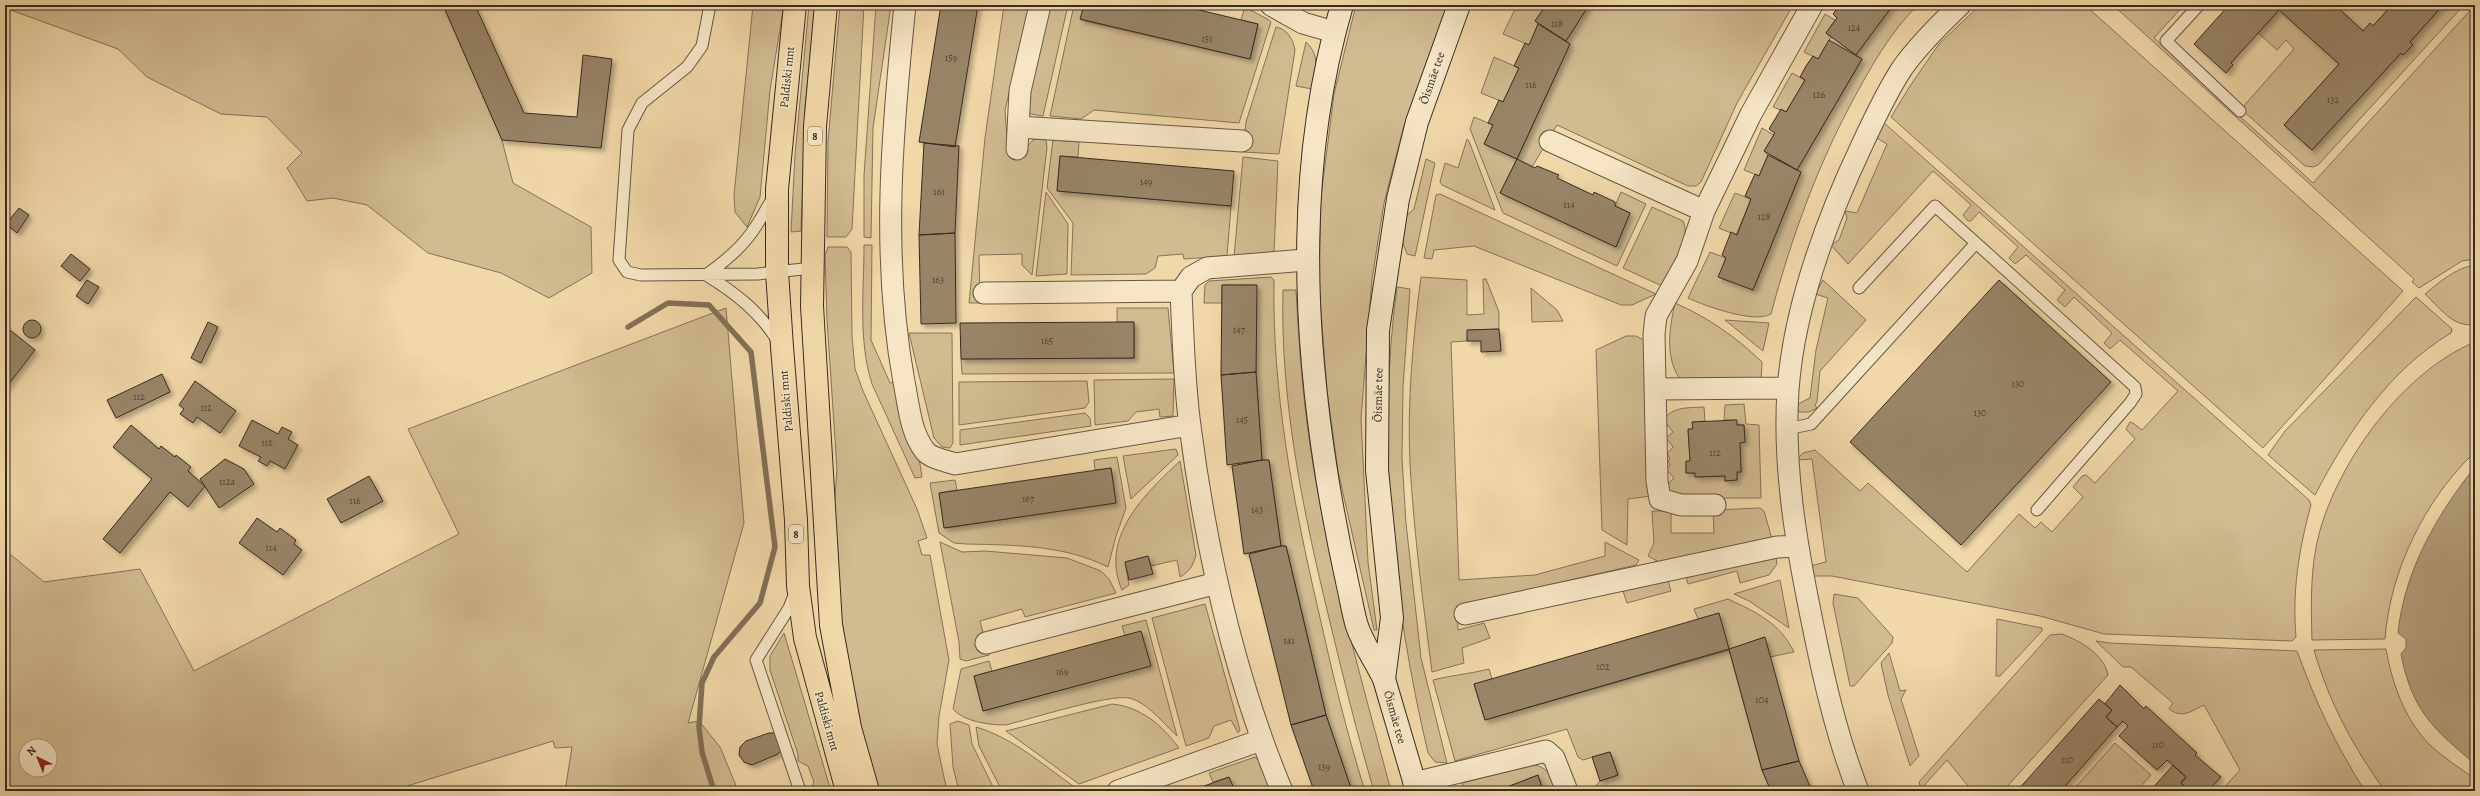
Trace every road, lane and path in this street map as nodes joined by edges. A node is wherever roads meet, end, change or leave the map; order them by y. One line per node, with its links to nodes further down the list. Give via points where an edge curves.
1 (710, 5): 24 (lane, via 702,46 687,67 642,103 628,130 619,260 627,272 641,275)
2 (795, 5): 18 (main road, Paldiski mnt / 8)
3 (826, 5): 22 (main road, Paldiski mnt / 8, via 815,126)
4 (905, 5): 31 (street, via 892,131 889,244 896,335 914,433 926,453 955,464)
5 (1040, 5): 14 (street, via 1020,91)
6 (1271, 5): 12 (street, via 1303,23)
7 (1342, 5): 12 (main road)
8 (1459, 5): 40 (main road, Õismäe tee, via 1417,122 1398,199 1378,330 1377,470 1392,618)
9 (1812, 5): 19 (street, via 1751,114)
10 (1960, 5): 29 (street, via 1904,67 1876,114 1839,194 1811,276 1798,328)
11 (2199, 5): 13 (lane, via 2166,41)
12 (1334, 32): 21 (main road, via 1313,155)
13 (2240, 111)
14 (1018, 126): 15 (street); 17 (street)
15 (1242, 141)
16 (1550, 141): 19 (street)
17 (1017, 149)
18 (777, 189): 23 (main road, Paldiski mnt / 8); 24 (lane, via 750,236 733,255)
19 (1704, 211): 30 (street, via 1687,261 1656,316)
20 (1976, 243): 25 (lane, via 1935,206); 32 (lane, via 1811,424); 34 (lane, via 2135,387 2136,394 2130,403)
21 (1306, 260): 26 (street, via 1207,268 1191,277); 40 (main road, via 1316,406 1336,530 1358,627)
22 (812, 268): 23 (lane); 45 (main road, Paldiski mnt / 8, via 831,625 850,728)
23 (777, 272): 24 (lane); 28 (main road, Paldiski mnt / 8)
24 (706, 275): 28 (lane, via 747,304 765,321)
25 (1859, 288)
26 (1182, 291): 27 (street); 31 (street)
27 (984, 292)
28 (782, 347): 37 (main road, Paldiski mnt / 8, via 796,520)
29 (1788, 388): 30 (street); 32 (street)
30 (1655, 389): 33 (street, via 1657,481 1660,499 1681,505)
31 (1190, 425): 36 (street)
32 (1787, 429): 35 (street, via 1790,490)
33 (1715, 506)
34 (2037, 510)
35 (1798, 546): 38 (street, via 1777,547); 49 (street, via 1823,678 1845,756)
36 (1216, 583): 39 (street); 41 (street)
37 (798, 586): 43 (lane, via 789,608 756,660 775,710); 44 (main road, Paldiski mnt / 8, via 805,638)
38 (1465, 614)
39 (986, 643)
40 (1384, 679): 42 (main road, Õismäe tee)
41 (1261, 740): 46 (street); 47 (street)
42 (1416, 787): 48 (street, via 1546,750 1554,758)
43 (800, 791)
44 (847, 791)
45 (868, 791)
46 (1118, 791)
47 (1282, 791)
48 (1567, 791)
49 (1858, 791)

